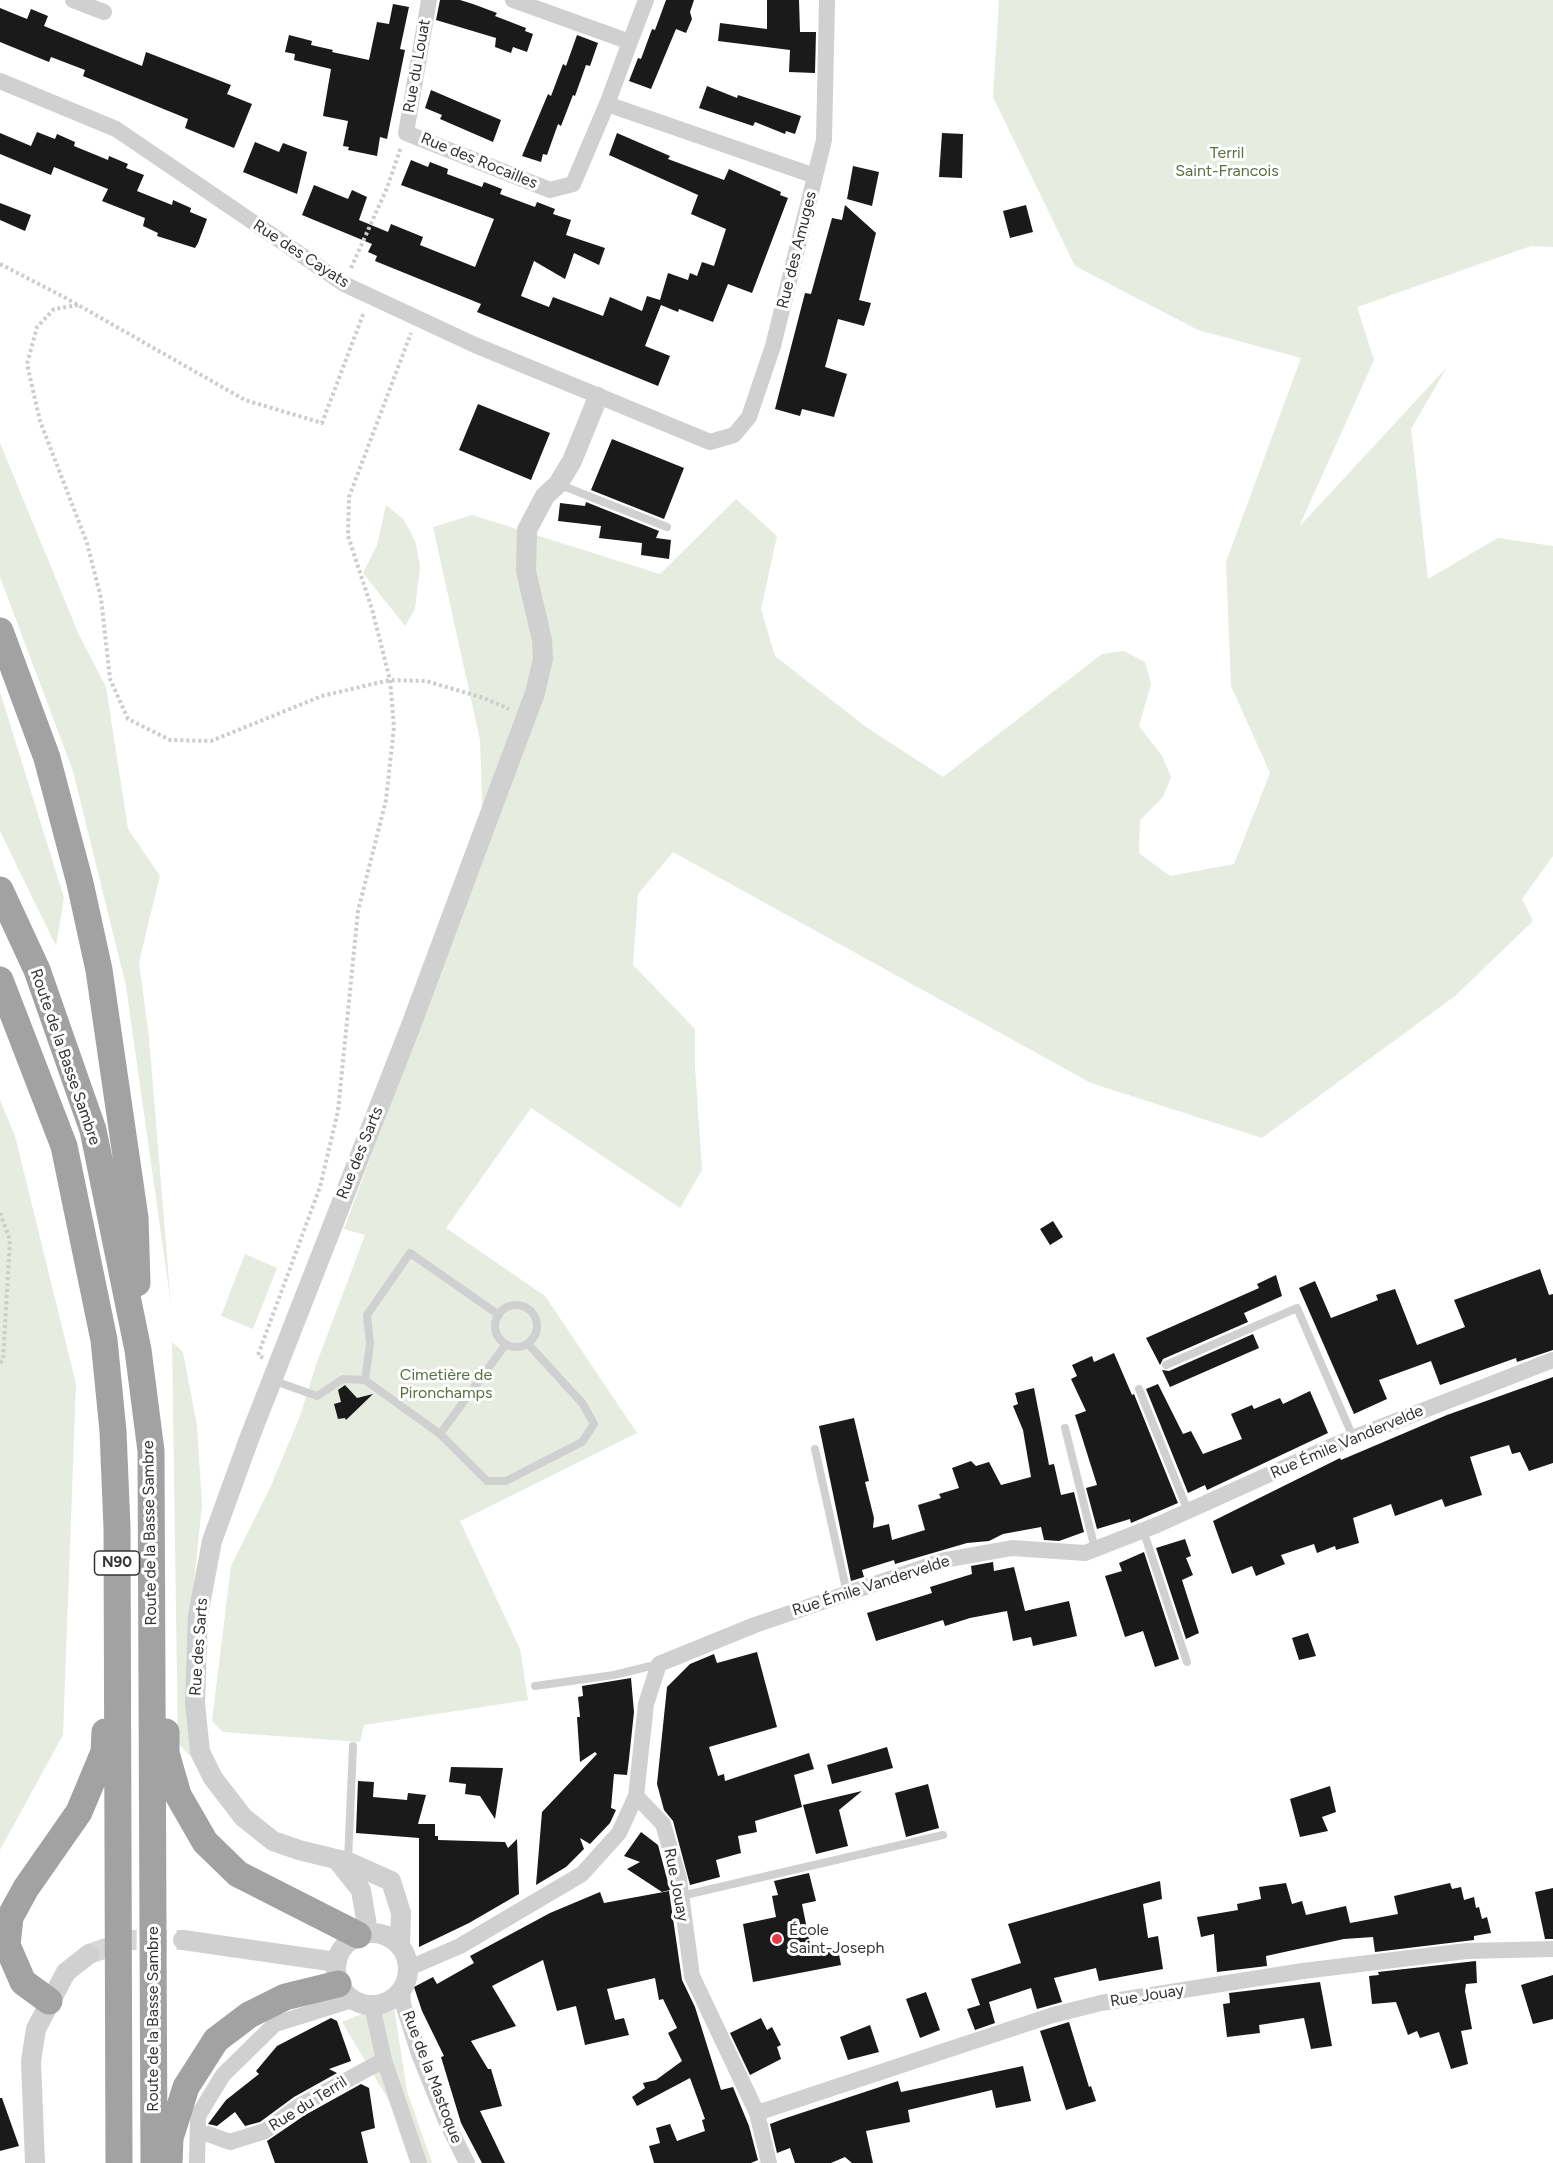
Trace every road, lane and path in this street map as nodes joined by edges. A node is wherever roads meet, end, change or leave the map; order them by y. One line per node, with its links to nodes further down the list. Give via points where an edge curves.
1 (73, 0): 6 (street)
2 (429, 0): 10 (street, Rue du Louat)
3 (513, 0): 7 (street)
4 (646, 0): 7 (street, Rue des Rocailles)
5 (827, 0): 11 (street, Rue des Amuges, via 824,140)
6 (104, 12)
7 (630, 42): 9 (street, Rue des Rocailles)
8 (0, 81): 13 (street, Rue des Cayats, via 116,129)
9 (607, 104): 10 (street, Rue des Rocailles, via 573,184 550,190); 11 (street)
10 (406, 132): 13 (path, via 387,188)
11 (815, 176): 18 (street, Rue des Amuges, via 773,346 749,417 734,435 710,442)
12 (0, 264): 15 (path)
13 (344, 284): 14 (street, Rue des Cayats)
14 (369, 296): 15 (path, via 322,423 245,400); 16 (street, Rue des Cayats)
15 (78, 305): 22 (path, via 54,309 37,327 27,364 40,421 87,543 101,598 110,679 128,719 170,740 211,741 322,696)
16 (416, 318): 17 (street, Rue des Cayats); 22 (path, via 349,497 348,536)
17 (598, 397): 18 (street, Rue des Cayats); 19 (street, Rue des Sarts, via 572,461)
18 (680, 432)
19 (558, 484): 20 (lane); 23 (street, Rue des Sarts, via 545,496 527,530 526,571 543,659)
20 (667, 527)
21 (0, 631): 30 (highway, via 46,758 99,970 135,1218)
22 (390, 680): 23 (path, via 426,681 484,698); 34 (path, via 394,727 386,800 358,911 338,1111 320,1187 258,1355)
23 (526, 717): 34 (street, Rue des Sarts)
24 (0, 890): 30 (highway, Route de la Basse Sambre / N90, via 37,970 93,1130)
25 (0, 980): 43 (highway, Route de la Basse Sambre / N90, via 64,1146 104,1340)
26 (0, 1213): 32 (path, via 10,1240)
27 (499, 1315): 28 (lane, via 496,1333); 29 (lane, via 517,1305 530,1311 537,1323); 35 (lane, via 410,1253 367,1315 370,1344)
28 (506, 1344): 29 (lane); 38 (lane)
29 (529, 1345): 38 (lane, via 583,1404 594,1424 582,1442 506,1481 488,1480)
30 (138, 1350): 41 (highway, Route de la Basse Sambre / N90)
31 (1553, 1360): 39 (street, Rue Émile Vandervelde)
32 (0, 1363)
33 (1166, 1365): 39 (lane, via 1298,1308)
34 (275, 1372): 35 (lane, via 317,1396 343,1378); 53 (street, Rue des Sarts, via 212,1541 206,1568 198,1615 195,1703 200,1752 213,1778 256,1829 273,1841)
35 (365, 1380): 38 (lane)
36 (1139, 1389): 42 (lane)
37 (1065, 1428): 45 (lane)
38 (440, 1434)
39 (1353, 1437): 42 (street, Rue Émile Vandervelde)
40 (815, 1449): 46 (lane)
41 (151, 1451): 55 (highway, via 165,1505 166,1753 178,1796 205,1842 238,1874); 70 (highway, Route de la Basse Sambre / N90)
42 (1188, 1511): 44 (street, Rue Émile Vandervelde)
43 (117, 1528): 63 (highway, via 107,1585 104,1752 79,1812 9,1917 7,1945 23,1982); 69 (highway, Route de la Basse Sambre / N90)
44 (1143, 1530): 45 (street, Rue Émile Vandervelde); 47 (lane)
45 (1095, 1549): 46 (street, Rue Émile Vandervelde, via 1085,1553 1012,1548 945,1560)
46 (847, 1593): 48 (street, Rue Émile Vandervelde)
47 (1187, 1662)
48 (659, 1664): 49 (lane); 51 (street, via 646,1704)
49 (535, 1686)
50 (353, 1746): 53 (lane)
51 (636, 1796): 54 (street, Rue Jouay, via 663,1824); 60 (street, via 619,1833 582,1874 460,1946)
52 (943, 1835): 54 (lane)
53 (342, 1861): 55 (street, via 361,1890); 57 (street, Rue des Sarts, via 391,1881 401,1913)
54 (681, 1896): 66 (street, Rue Jouay, via 692,1976)
55 (363, 1933): 57 (street, via 381,1933); 61 (street, via 347,1942)
56 (183, 1940): 61 (street)
57 (400, 1944): 60 (street)
58 (1553, 1949): 66 (street, Rue Jouay, via 1455,1952 1101,2003 1053,2015)
59 (89, 1954): 63 (street, via 66,1972)
60 (409, 1968): 62 (street)
61 (342, 1982): 64 (street); 67 (street, via 275,2024 223,2075 198,2116); 71 (highway, via 285,1996 249,2015 216,2040 186,2087 170,2138)
62 (402, 1989): 64 (street, via 396,1997); 74 (street, Rue de la Mastoque, via 419,2054)
63 (49, 2001): 68 (street, via 36,2029 31,2061)
64 (372, 2006): 65 (street)
65 (384, 2060): 67 (street, Rue du Terril, via 299,2106 265,2131 230,2142 208,2134); 73 (street)
66 (757, 2114): 75 (street, Rue Jouay)
67 (198, 2135): 72 (street)
68 (35, 2163)
69 (119, 2163)
70 (154, 2163)
71 (169, 2163)
72 (197, 2163)
73 (419, 2163)
74 (467, 2163)
75 (769, 2163)

